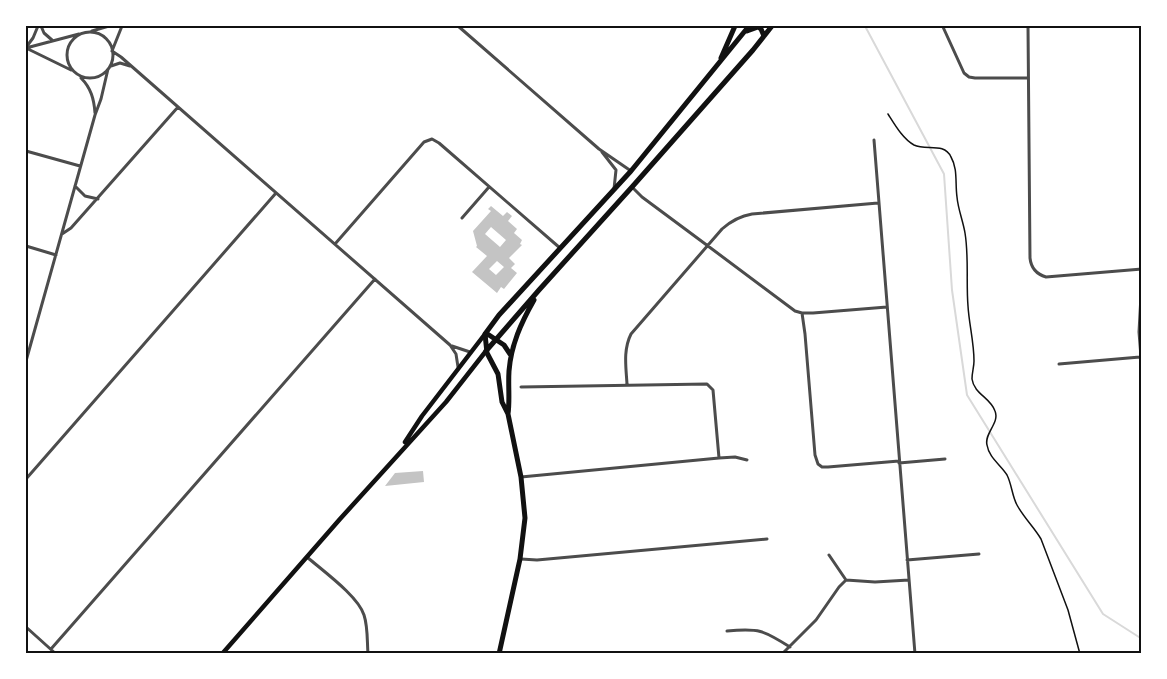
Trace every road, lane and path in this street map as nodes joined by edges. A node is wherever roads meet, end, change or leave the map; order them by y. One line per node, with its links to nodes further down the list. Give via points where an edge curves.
1 (39, 26): 13 (street); 14 (street)
2 (109, 26): 10 (street)
3 (122, 26): 15 (street)
4 (458, 26): 25 (street)
5 (735, 26): 16 (highway)
6 (749, 26): 11 (highway)
7 (772, 26): 12 (highway)
8 (1028, 26): 20 (street)
9 (943, 27): 20 (street, via 969,77)
10 (85, 33): 13 (street); 15 (street, via 103,37); 19 (street, via 72,41 67,51)
11 (743, 34): 12 (highway, via 758,27); 16 (highway)
12 (764, 36): 31 (highway)
13 (53, 40): 14 (street)
14 (26, 48): 19 (street)
15 (112, 51): 17 (street); 18 (street)
16 (718, 65): 28 (highway)
17 (109, 68): 18 (street, via 122,63); 19 (street, via 91,78); 23 (street)
18 (134, 69): 21 (street)
19 (74, 72): 23 (street, via 89,88)
20 (1028, 78): 43 (street, via 1032,266 1046,277)
21 (178, 107): 33 (street); 34 (street)
22 (888, 114): 92 (path, via 909,142 946,150 951,156 965,231 973,384 997,418 986,445 1008,477 1019,509 1041,539)
23 (95, 115): 27 (street)
24 (874, 140): 35 (street)
25 (598, 149): 28 (street); 32 (street, via 616,170)
26 (26, 151): 27 (street)
27 (80, 166): 29 (street)
28 (631, 171): 32 (highway)
29 (75, 186): 34 (street, via 85,196); 37 (street)
30 (489, 187): 36 (street); 38 (street, via 436,141 426,141); 41 (street)
31 (632, 187): 40 (street); 46 (highway)
32 (614, 189): 41 (highway)
33 (276, 193): 38 (street); 73 (street)
34 (98, 199): 37 (street)
35 (878, 203): 40 (street, via 746,215 726,225); 47 (street)
36 (462, 218)
37 (61, 234): 42 (street)
38 (335, 244): 45 (street)
39 (26, 246): 42 (street)
40 (708, 246): 48 (street); 64 (street, via 631,334 626,352)
41 (560, 248): 49 (highway)
42 (56, 255): 54 (street)
43 (1142, 269)
44 (1142, 277): 58 (street)
45 (375, 279): 55 (street); 85 (street)
46 (539, 290): 50 (highway); 59 (highway, via 519,329)
47 (886, 307): 48 (street); 71 (street)
48 (802, 313): 71 (street, via 818,465)
49 (499, 315): 50 (highway, via 506,319); 51 (highway)
50 (516, 316): 52 (highway)
51 (485, 333): 52 (highway); 56 (highway); 57 (main road)
52 (496, 339): 56 (highway); 59 (highway, via 508,349)
53 (26, 342): 54 (street)
54 (30, 344): 60 (street)
55 (450, 345): 57 (street); 62 (street)
56 (486, 351): 66 (highway, via 498,374); 67 (main road)
57 (471, 352): 62 (main road)
58 (1140, 357): 61 (street); 63 (street)
59 (510, 358): 66 (highway)
60 (26, 362)
61 (1059, 364)
62 (458, 368): 67 (main road)
63 (1142, 370)
64 (627, 384): 65 (street); 68 (street, via 710,386)
65 (521, 387)
66 (508, 414): 72 (highway)
67 (399, 452): 77 (main road)
68 (719, 458): 70 (street); 72 (street)
69 (945, 459): 71 (street)
70 (747, 460)
71 (899, 462): 79 (street)
72 (521, 477): 78 (highway, via 525,518)
73 (26, 479)
74 (767, 539): 78 (street)
75 (979, 554): 79 (street)
76 (829, 555): 80 (street)
77 (307, 557): 87 (main road); 88 (street, via 359,605 365,621)
78 (520, 559): 89 (highway)
79 (907, 560): 81 (street)
80 (846, 580): 81 (street); 84 (street)
81 (909, 580): 91 (street)
82 (26, 627): 85 (street)
83 (727, 631): 84 (street, via 761,631)
84 (790, 647): 90 (street)
85 (51, 649): 86 (street)
86 (56, 654)
87 (222, 654)
88 (368, 654)
89 (499, 654)
90 (782, 654)
91 (915, 654)
92 (1080, 654)

